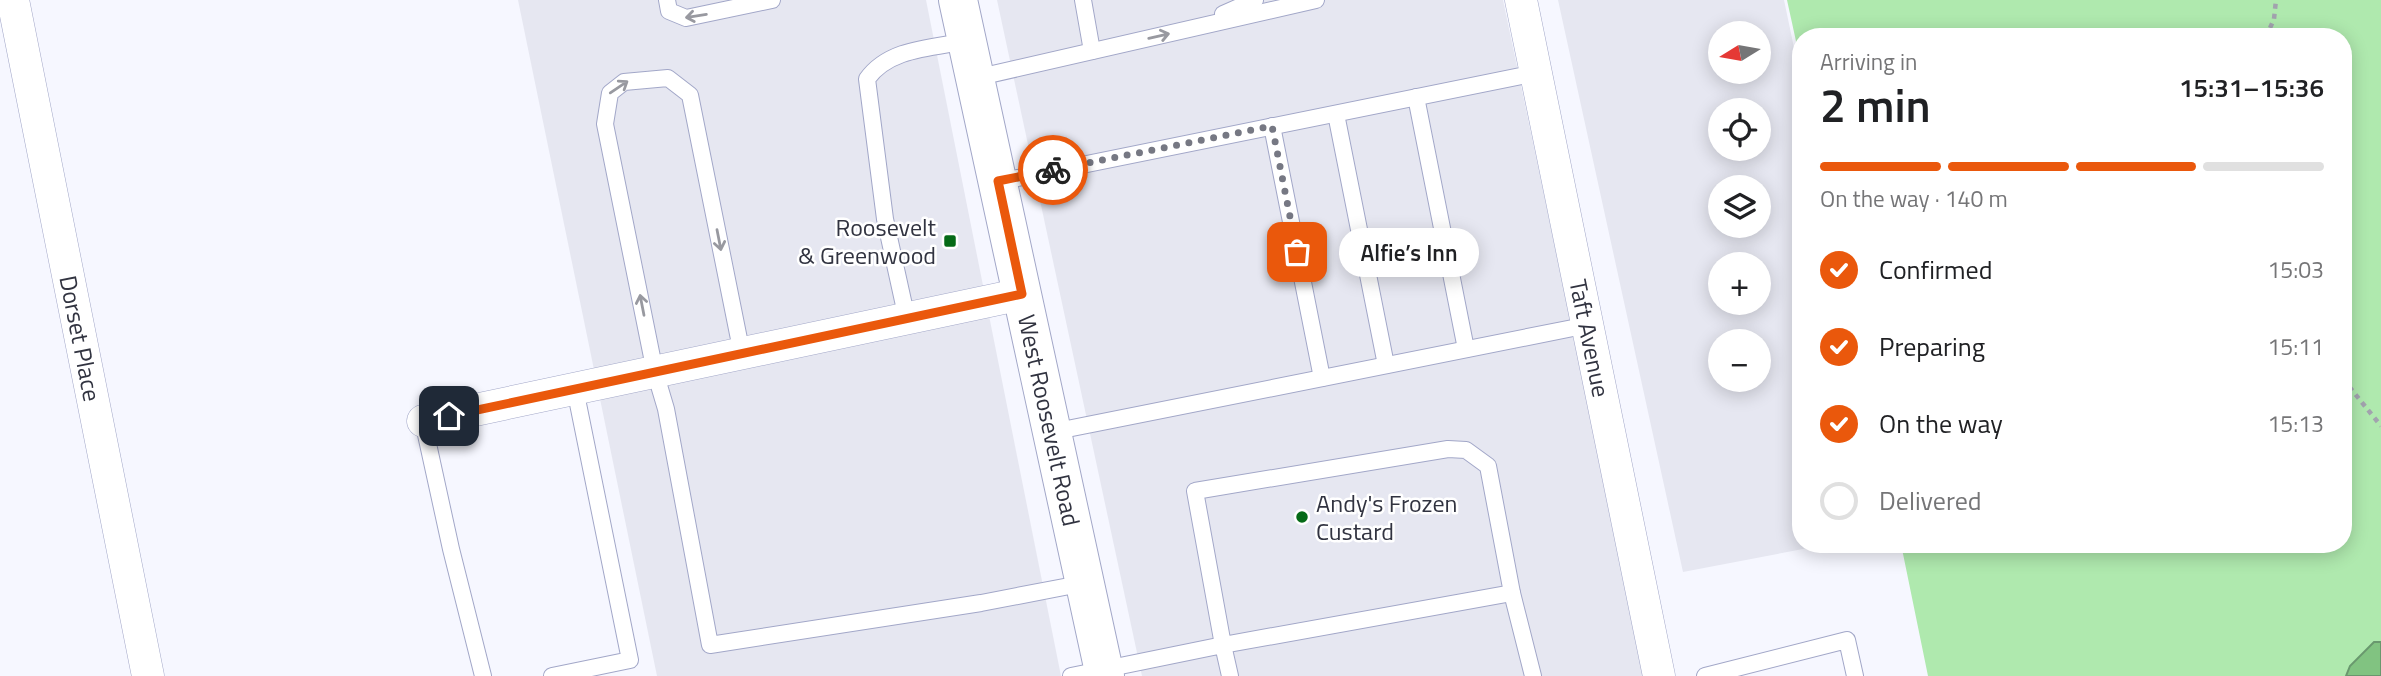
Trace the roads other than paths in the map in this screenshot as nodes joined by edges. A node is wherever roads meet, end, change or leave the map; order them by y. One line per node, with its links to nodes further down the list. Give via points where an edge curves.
1 (13, 0): 34 (street, Dorset Place)
2 (772, 0): 8 (lane, one-way to 8, via 686,18)
3 (958, 0): 10 (main road, West Roosevelt Road)
4 (1083, 0): 11 (lane)
5 (1255, 0): 9 (lane)
6 (1316, 0): 9 (lane)
7 (1521, 0): 12 (street, Taft Avenue)
8 (668, 5)
9 (1193, 29): 11 (lane, one-way to 9)
10 (967, 41): 13 (main road, West Roosevelt Road); 19 (lane, via 879,63 867,79 885,219)
11 (1092, 51): 13 (lane)
12 (1536, 73): 14 (lane); 20 (street, Taft Avenue)
13 (975, 78): 17 (main road, West Roosevelt Road)
14 (1416, 97): 15 (lane); 21 (lane)
15 (1336, 114): 16 (lane); 23 (lane)
16 (1272, 126): 17 (lane); 25 (lane)
17 (998, 181): 18 (main road, West Roosevelt Road)
18 (1022, 294): 19 (street); 28 (main road, West Roosevelt Road)
19 (907, 319): 22 (street)
20 (1588, 324): 21 (lane); 39 (street, Taft Avenue)
21 (1466, 349): 23 (lane)
22 (741, 354): 24 (street); 24 (lane, one-way to 22, via 605,124 610,93 624,82 668,78 690,95)
23 (1387, 365): 25 (lane)
24 (656, 372): 26 (street); 29 (lane, via 710,645)
25 (1322, 378): 28 (lane)
26 (575, 389): 27 (street); 36 (lane, via 630,660)
27 (423, 421): 35 (lane)
28 (1052, 432): 29 (main road, West Roosevelt Road)
29 (1085, 583): 33 (main road, West Roosevelt Road)
30 (1513, 593): 31 (lane); 31 (lane, via 1488,466 1466,450 1448,449 1195,491); 38 (lane)
31 (1223, 645): 33 (lane); 37 (lane)
32 (1740, 672): 40 (lane); 41 (lane, via 1847,640)
33 (1093, 674)
34 (148, 676)
35 (483, 676)
36 (552, 676)
37 (1230, 676)
38 (1533, 676)
39 (1659, 676)
40 (1705, 676)
41 (1855, 676)

